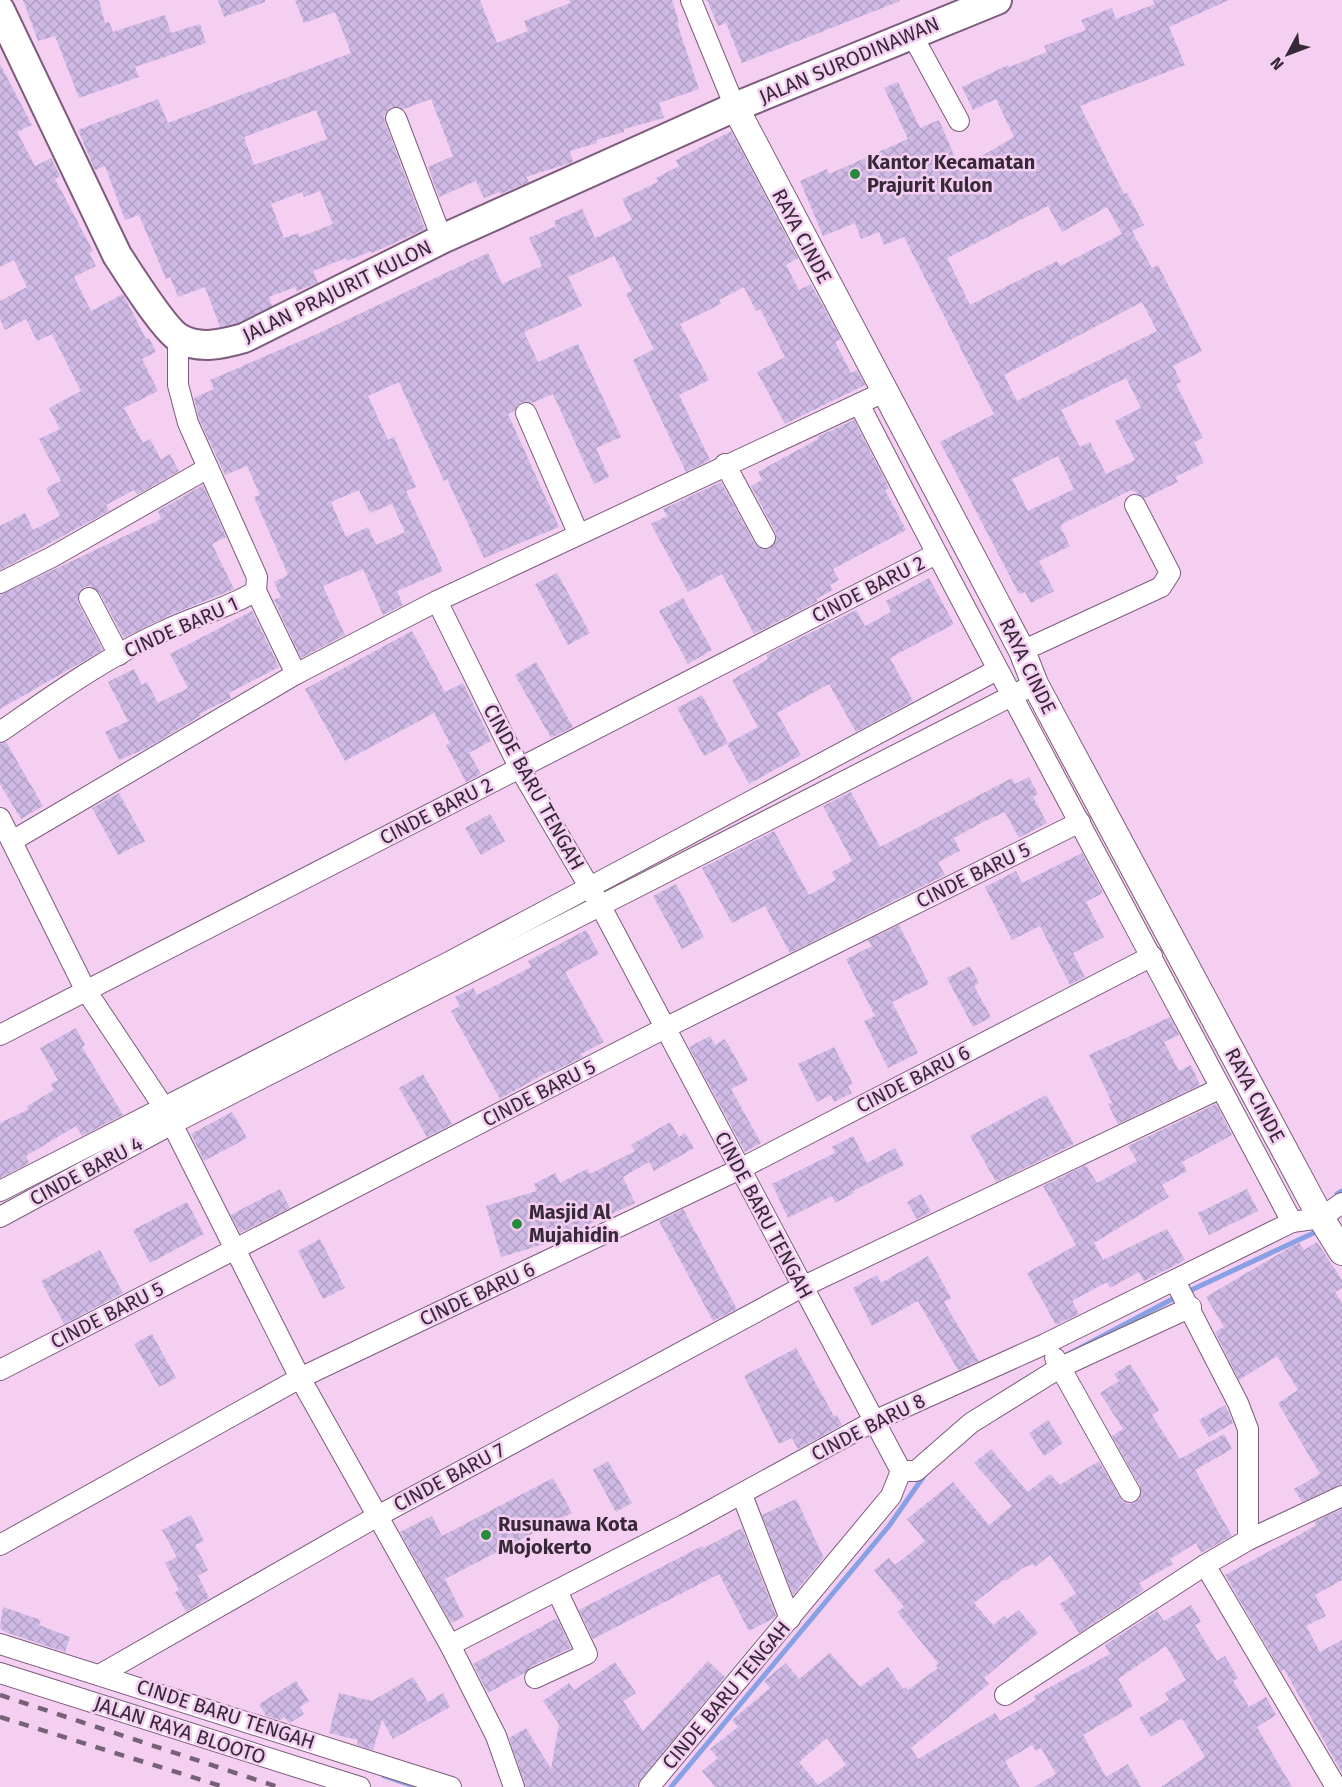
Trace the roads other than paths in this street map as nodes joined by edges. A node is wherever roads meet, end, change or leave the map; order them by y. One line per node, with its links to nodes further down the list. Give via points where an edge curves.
1 (691, 0): 6 (street)
2 (997, 0): 4 (main road, JALAN SURODINAWAN)
3 (0, 10): 5 (main road)
4 (911, 33): 6 (main road, JALAN SURODINAWAN); 8 (street)
5 (7, 44): 10 (main road, via 117,255)
6 (735, 107): 9 (main road, JALAN PRAJURIT KULON); 11 (street, RAYA CINDE)
7 (396, 118): 9 (street)
8 (959, 121)
9 (442, 239): 10 (main road, JALAN PRAJURIT KULON, via 244,338 222,345)
10 (178, 338): 15 (street, CINDE BARU 1, via 180,399)
11 (884, 392): 12 (street); 24 (street, RAYA CINDE)
12 (859, 404): 14 (street); 19 (street, RAYA CINDE)
13 (526, 414): 17 (street)
14 (725, 465): 17 (street); 18 (street)
15 (208, 468): 20 (street); 21 (street, CINDE BARU 1, via 256,577)
16 (1135, 506): 24 (street, via 1170,573 1167,581)
17 (578, 533): 23 (street)
18 (765, 538)
19 (936, 554): 26 (street, RAYA CINDE); 30 (street, CINDE BARU 2)
20 (0, 583)
21 (256, 591): 25 (street, CINDE BARU 1); 27 (street)
22 (89, 598): 25 (street)
23 (437, 601): 27 (street); 30 (street, CINDE BARU TENGAH)
24 (1022, 651): 28 (street, RAYA CINDE)
25 (119, 655): 29 (street, CINDE BARU 1)
26 (997, 670): 28 (street, RAYA CINDE); 34 (street)
27 (296, 674): 33 (street)
28 (1023, 690): 32 (street, RAYA CINDE); 35 (street, CINDE BARU 4); 47 (street, RAYA CINDE)
29 (0, 732)
30 (520, 768): 34 (street, CINDE BARU TENGAH); 37 (street, CINDE BARU 2)
31 (0, 818): 33 (street)
32 (1080, 822): 36 (street, RAYA CINDE); 38 (street, CINDE BARU 5)
33 (12, 841): 37 (street)
34 (589, 886): 35 (street, CINDE BARU TENGAH); 41 (street, via 451,961)
35 (600, 905): 38 (street, CINDE BARU TENGAH); 42 (street, CINDE BARU 4)
36 (1152, 956): 40 (street, RAYA CINDE); 43 (street, CINDE BARU 6)
37 (85, 989): 39 (street, CINDE BARU 2); 41 (street)
38 (665, 1028): 43 (street, CINDE BARU TENGAH); 48 (street, CINDE BARU 5)
39 (0, 1035)
40 (1221, 1088): 47 (street, RAYA CINDE); 49 (street, CINDE BARU 7)
41 (163, 1106): 42 (street); 44 (street)
42 (172, 1124): 46 (street, CINDE BARU 4); 48 (street)
43 (740, 1169): 49 (street, CINDE BARU TENGAH); 53 (street, CINDE BARU 6)
44 (0, 1191)
45 (1342, 1203): 47 (street, CINDE BARU 8)
46 (0, 1217)
47 (1317, 1227): 50 (street, CINDE BARU 8)
48 (235, 1250): 52 (street, CINDE BARU 5); 53 (street)
49 (802, 1287): 54 (street, CINDE BARU TENGAH); 59 (street, CINDE BARU 7)
50 (1183, 1295): 51 (street, CINDE BARU 8); 51 (street); 60 (street, via 1239,1403 1248,1429)
51 (1054, 1356): 54 (street, CINDE BARU 8); 55 (street, via 916,1471); 56 (street)
52 (0, 1370)
53 (300, 1378): 59 (street); 61 (street, CINDE BARU 6)
54 (874, 1421): 55 (street, CINDE BARU TENGAH); 57 (street, CINDE BARU 8)
55 (901, 1471): 64 (street, CINDE BARU TENGAH, via 891,1496)
56 (1130, 1492)
57 (742, 1495): 63 (street, CINDE BARU 8); 64 (street)
58 (1342, 1496): 60 (street)
59 (376, 1517): 66 (street); 68 (street, CINDE BARU 7)
60 (1248, 1540): 62 (street)
61 (0, 1545)
62 (1205, 1565): 70 (street); 75 (street)
63 (557, 1591): 66 (street, CINDE BARU 8); 69 (street, via 587,1654)
64 (790, 1619): 74 (street, CINDE BARU TENGAH)
65 (0, 1644): 68 (street, CINDE BARU TENGAH)
66 (450, 1645): 73 (street, via 496,1736)
67 (0, 1673): 71 (street, JALAN RAYA BLOOTO)
68 (101, 1674): 72 (street, CINDE BARU TENGAH)
69 (535, 1678)
70 (1005, 1695)
71 (360, 1787)
72 (451, 1787)
73 (514, 1787)
74 (649, 1787)
75 (1336, 1787)

